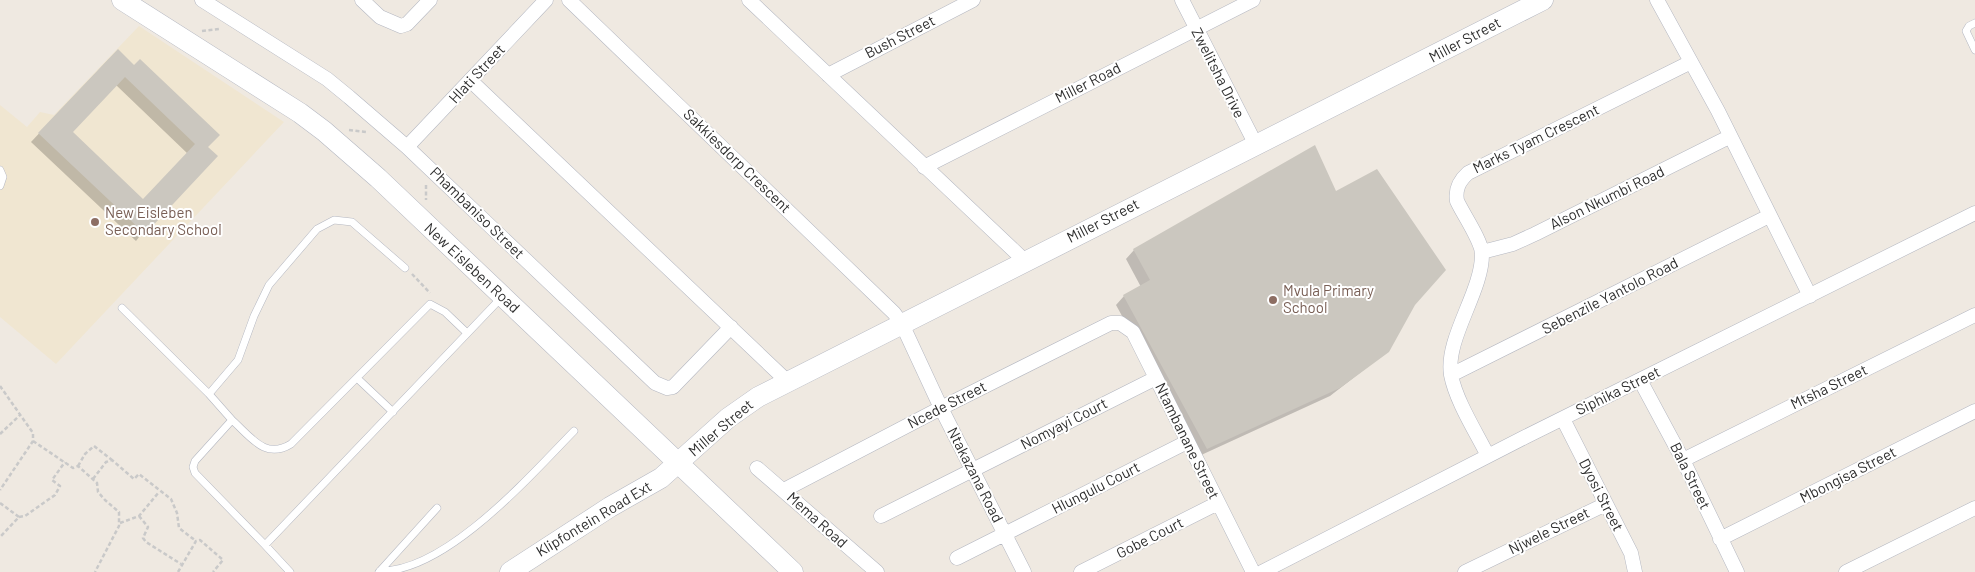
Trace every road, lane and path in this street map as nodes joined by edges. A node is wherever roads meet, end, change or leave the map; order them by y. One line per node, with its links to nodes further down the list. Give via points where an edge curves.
1 (122, 0): 31 (street, New Eisleben Road, via 264,89 324,131)
2 (202, 0): 21 (street, Phambaniso Street, via 327,79)
3 (362, 0): 4 (street, via 380,17 400,26 407,24)
4 (430, 0)
5 (546, 0): 18 (street, Hlati Street)
6 (569, 0): 36 (street, Sakkiesdorp Crescent, via 880,298)
7 (749, 0): 17 (street)
8 (973, 0): 17 (street, Bush Street)
9 (1182, 0): 14 (street, Zwelitsha Drive)
10 (1253, 0): 14 (street, Miller Road)
11 (1542, 0): 20 (street, Miller Street)
12 (1656, 0): 16 (street)
13 (1975, 23): 15 (lane, via 1966,31)
14 (1195, 29): 20 (street, Zwelitsha Drive); 22 (street, Miller Road)
15 (1975, 50)
16 (1689, 63): 19 (street); 27 (street, Marks Tyam Crescent, via 1464,176 1457,187 1457,201)
17 (828, 75): 22 (street)
18 (471, 81): 21 (street, Hlati Street); 37 (street)
19 (1730, 137): 26 (street); 27 (street, Alson Nkumbi Road, via 1535,234)
20 (1256, 145): 28 (street, Miller Street)
21 (407, 147): 37 (street, Phambaniso Street, via 655,383 673,387)
22 (924, 167): 28 (street)
23 (0, 170): 24 (lane, via 3,177)
24 (0, 186)
25 (1975, 213): 30 (street, Siphika Street)
26 (1769, 216): 30 (street); 39 (street, Sebenzile Yantolo Road)
27 (1482, 252): 39 (street, via 1454,349)
28 (1025, 261): 36 (street, Miller Street)
29 (406, 268): 32 (path, via 430,293); 45 (lane, via 352,222 334,220 317,229 269,285 238,360)
30 (1810, 296): 42 (street, Siphika Street)
31 (502, 297): 38 (lane); 60 (street, New Eisleben Road)
32 (434, 304): 38 (lane); 41 (lane, via 425,308)
33 (122, 308): 45 (lane)
34 (1975, 315): 58 (street, Mtsha Street)
35 (1111, 323): 40 (street, Ntambanane Street, via 1120,323 1133,332); 46 (street, Ncede Street)
36 (902, 324): 43 (street, Miller Street); 46 (street, Ntakazana Road)
37 (731, 327): 43 (street)
38 (467, 333): 48 (lane)
39 (1451, 375): 56 (street)
40 (1156, 378): 55 (street, Ntambanane Street); 63 (street, Nomyayi Court)
41 (358, 379): 48 (lane); 51 (lane, via 282,449 269,450 260,445)
42 (1640, 380): 50 (street, Siphika Street); 58 (street, Bala Street)
43 (788, 382): 60 (street, Miller Street, via 743,407)
44 (0, 386): 49 (path)
45 (209, 394): 51 (lane)
46 (941, 408): 63 (street, Ntakazana Road); 66 (street, Ncede Street)
47 (1975, 411): 79 (street, Mbongisa Street)
48 (393, 412): 81 (lane)
49 (20, 415): 53 (path); 54 (path, via 33,432)
50 (1563, 419): 56 (street, Siphika Street); 70 (street, Dyosi Street)
51 (232, 420): 81 (lane, via 193,467 201,481)
52 (574, 431): 84 (lane, via 474,530 408,569)
53 (0, 434)
54 (33, 441): 59 (path); 65 (path)
55 (1187, 442): 69 (street, Ntambanane Street); 77 (street, Hlungulu Court)
56 (1488, 456): 95 (street, Siphika Street)
57 (112, 460): 61 (path, via 94,446); 64 (path, via 106,462); 67 (path, via 134,480 140,474)
58 (1683, 460): 79 (street, Bala Street)
59 (65, 462): 61 (path, via 73,468); 73 (path, via 52,480 60,486 54,495 25,516)
60 (678, 464): 89 (street, Klipfontein Road Ext); 90 (street, New Eisleben Road)
61 (78, 466): 64 (path)
62 (757, 468): 66 (street, Mema Road)
63 (974, 470): 75 (street, Nomyayi Court); 77 (street, Ntakazana Road)
64 (93, 479): 76 (path, via 98,483 98,492 120,512)
65 (0, 490)
66 (784, 490): 91 (street, Mema Road)
67 (159, 492): 74 (path); 80 (path, via 173,504 179,528)
68 (0, 503): 73 (path)
69 (1218, 503): 93 (street, Gobe Court); 94 (street, Ntambanane Street)
70 (1606, 504): 96 (street, Njwele Street); 97 (street, Dyosi Street, via 1631,553)
71 (437, 508): 84 (lane)
72 (1975, 508): 99 (street)
73 (19, 516): 78 (path)
74 (139, 516): 76 (path); 83 (path, via 148,527 143,538 146,542)
75 (881, 516)
76 (119, 524): 85 (path)
77 (1005, 534): 82 (street, Hlungulu Court); 92 (street, Ntakazana Road)
78 (0, 537)
79 (1720, 539): 98 (street, Bala Street)
80 (196, 541): 83 (path); 87 (path, via 200,540 223,560)
81 (266, 544): 88 (lane)
82 (957, 558)
83 (181, 564): 86 (path)
84 (379, 571)
85 (95, 572)
86 (178, 572)
87 (213, 572)
88 (290, 572)
89 (510, 572)
90 (793, 572)
91 (877, 572)
92 (1024, 572)
93 (1081, 572)
94 (1253, 572)
95 (1262, 572)
96 (1466, 572)
97 (1635, 572)
98 (1737, 572)
99 (1846, 572)

